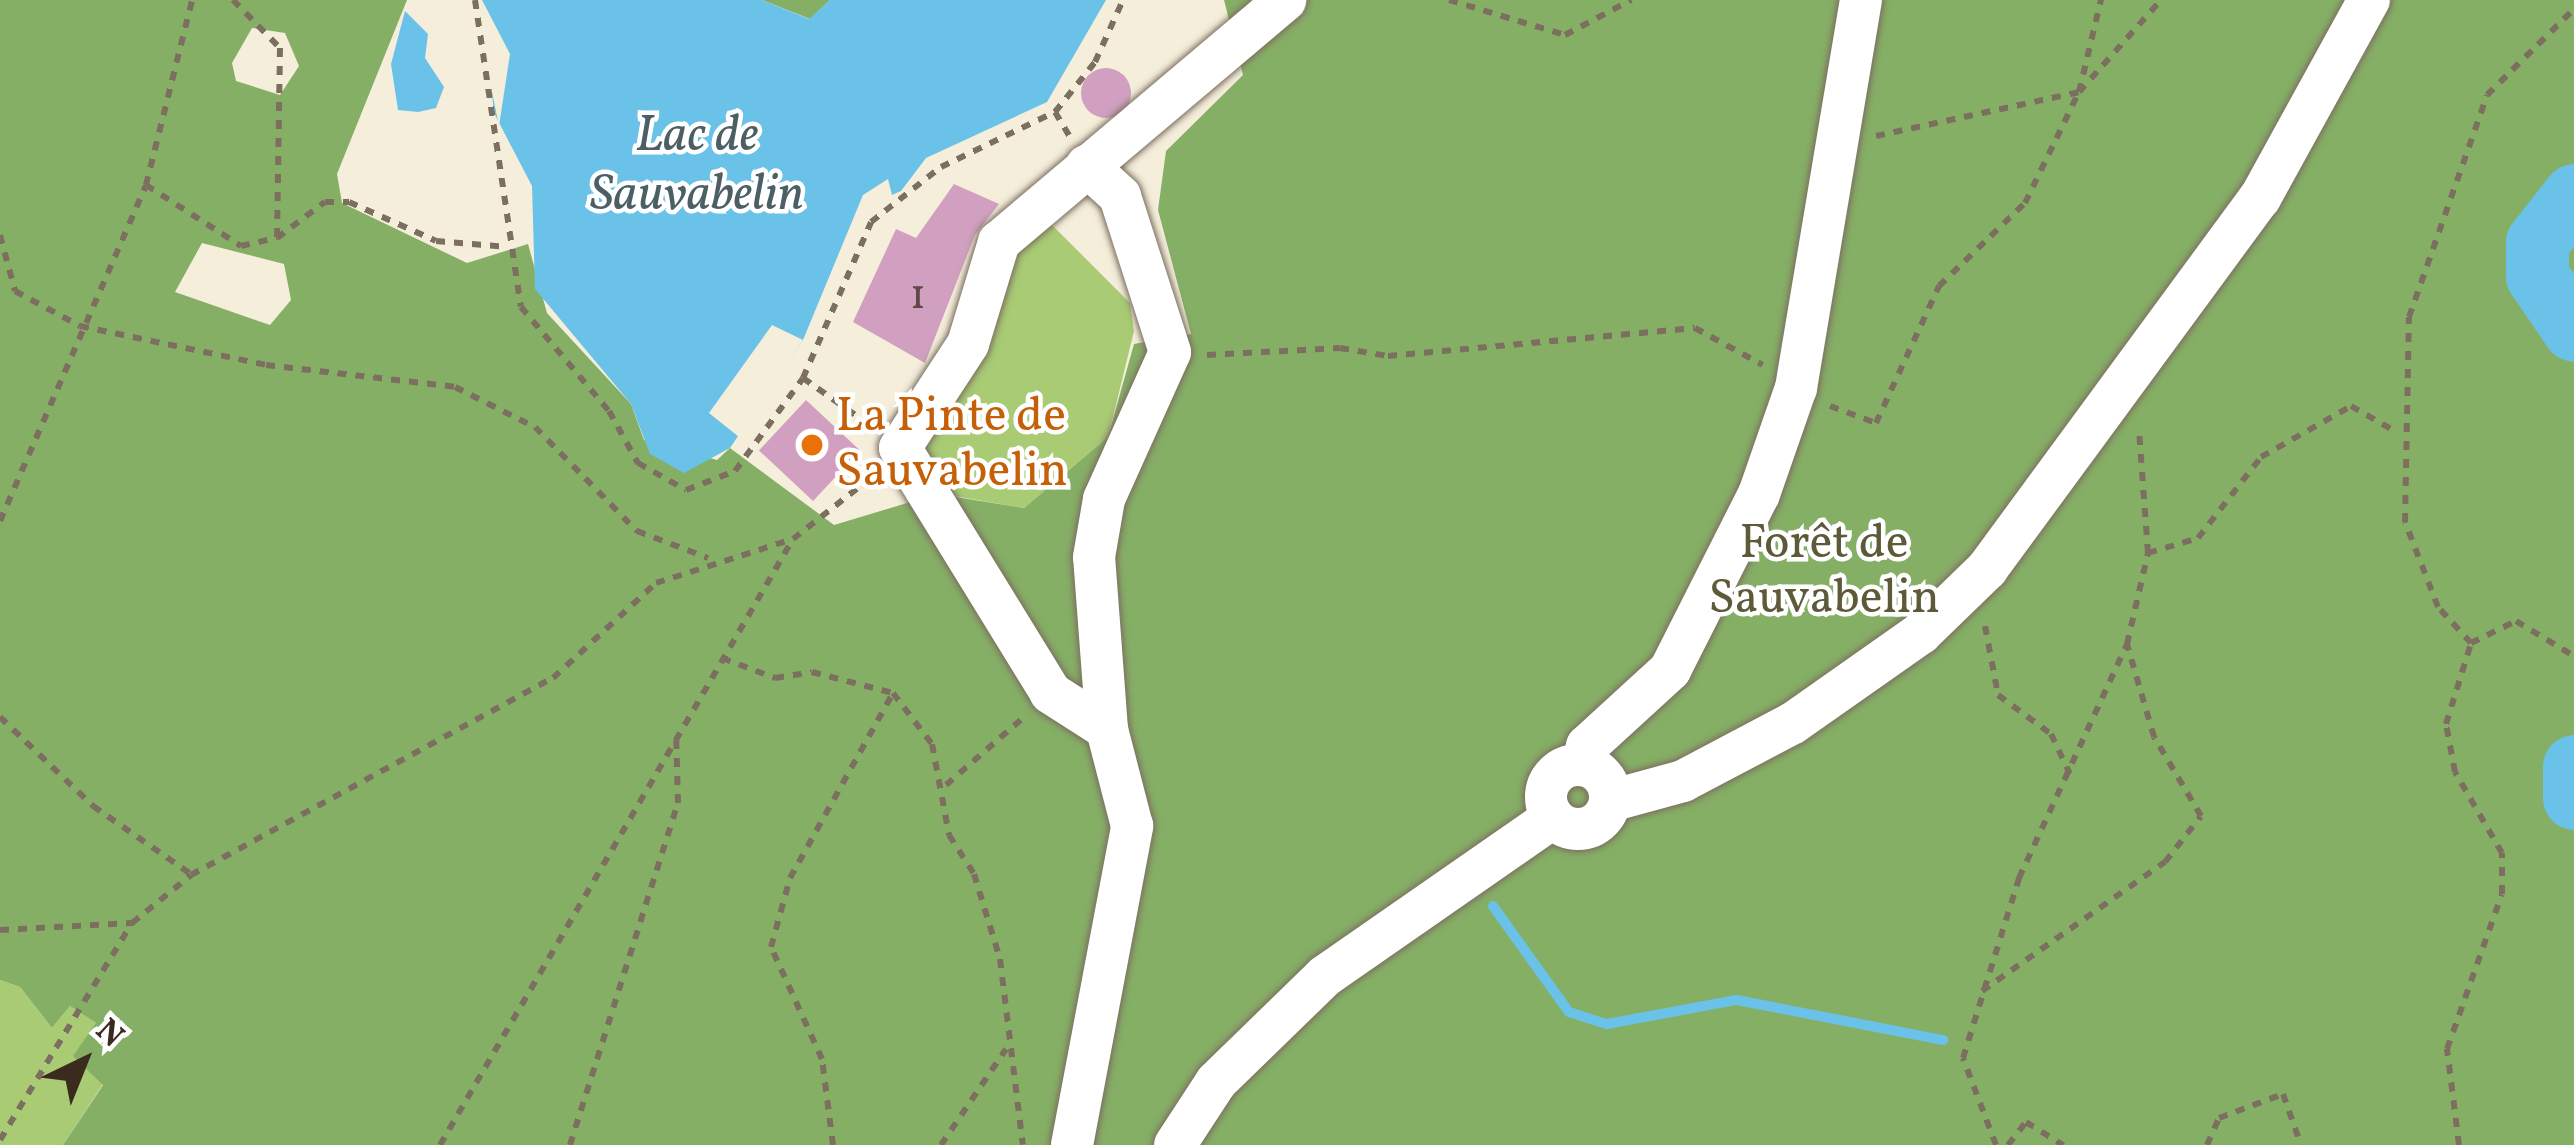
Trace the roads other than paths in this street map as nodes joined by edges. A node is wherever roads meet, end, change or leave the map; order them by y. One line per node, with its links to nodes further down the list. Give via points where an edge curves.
1 (1285, 0): 4 (street)
2 (1862, 0): 6 (street, via 1796,388 1712,604 1670,670 1587,746)
3 (2369, 0): 7 (street, via 2260,198 1987,569 1921,633 1793,724 1683,781)
4 (1087, 166): 5 (street, via 1120,196 1171,352 1104,499 1094,557); 5 (street, via 999,242 968,344 900,448 1051,693)
5 (1107, 729): 9 (street, via 1132,826)
6 (1582, 765): 7 (street, via 1598,771); 8 (street, via 1549,781)
7 (1610, 801): 8 (street, via 1587,829)
8 (1552, 818): 10 (street, via 1324,976 1216,1082)
9 (1072, 1145)
10 (1175, 1145)

